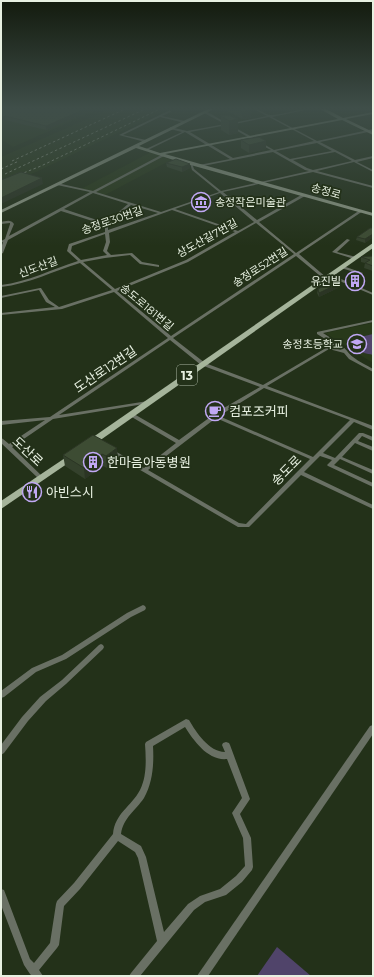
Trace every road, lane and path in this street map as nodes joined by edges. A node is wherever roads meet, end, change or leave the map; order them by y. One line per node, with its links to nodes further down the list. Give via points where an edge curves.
1 (118, 155): 18 (main road)
2 (160, 155): 20 (street)
3 (163, 155): 13 (main road, 송정로)
4 (226, 155): 10 (street)
5 (255, 155): 10 (street)
6 (280, 155): 11 (street)
7 (318, 155): 11 (street)
8 (342, 155): 12 (street)
9 (373, 157): 12 (street, 송정로30번길)
10 (232, 159): 14 (street)
11 (290, 160): 15 (street)
12 (354, 161): 15 (street, 송정로30번길); 16 (street)
13 (191, 164): 14 (main road, 송정로); 21 (street, via 193,169)
14 (199, 166): 17 (main road, 송정로)
15 (310, 171): 17 (street, 송정로30번길); 19 (street)
16 (373, 171)
17 (259, 182): 21 (street, 송정로30번길); 22 (main road, 송정로)
18 (58, 184): 20 (street, 송정로30번길); 27 (main road)
19 (373, 187)
20 (93, 192): 23 (street, 송정로30번길); 25 (street)
21 (221, 192): 24 (street, 송정로30번길); 30 (street)
22 (304, 195): 26 (main road, 송정로); 30 (street, 상도산길7번길)
23 (130, 204): 28 (street, 송정로30번길); 32 (street)
24 (172, 209): 28 (street, 송정로30번길); 34 (street)
25 (62, 210): 32 (street); 35 (street)
26 (361, 211): 29 (main road, 송정로); 41 (street, 송정로52번길)
27 (1, 212)
28 (162, 213): 33 (street, 송정로30번길)
29 (373, 215)
30 (256, 221): 34 (street, 상도산길7번길); 41 (street)
31 (1, 223): 35 (street, via 12,224)
32 (106, 224): 33 (street)
33 (107, 232): 39 (street, 송정로30번길, via 78,241); 42 (street, via 105,251)
34 (237, 232): 50 (street, 상도산길7번길, via 182,263)
35 (7, 239): 37 (street); 40 (street)
36 (348, 240): 43 (street, via 334,252)
37 (1, 242)
38 (373, 245): 43 (main road, 13)
39 (69, 247): 44 (street, 송도로181번길)
40 (1, 253)
41 (296, 255): 48 (street); 56 (street, 송정로52번길)
42 (108, 256): 44 (street); 45 (street, via 131,254 141,262)
43 (355, 258): 46 (main road, 13)
44 (80, 262): 49 (street, 신도산길, via 18,284); 50 (street, 송도로181번길)
45 (158, 266)
46 (342, 267): 47 (street); 48 (main road, 13)
47 (361, 273)
48 (328, 277): 51 (street); 58 (main road, 13)
49 (1, 286)
50 (114, 291): 53 (street, 상도산길7번길); 56 (street, 송도로181번길)
51 (372, 293)
52 (1, 297): 53 (street, via 40,289 47,301)
53 (62, 308): 54 (street, 상도산길7번길)
54 (1, 314)
55 (373, 322): 57 (street, via 319,333 332,341)
56 (170, 338): 58 (street, 송도로181번길); 64 (street, 도산로12번길)
57 (332, 347): 59 (street, via 335,351 345,351 351,358); 60 (street)
58 (203, 364): 60 (street); 61 (main road, 13)
59 (373, 371)
60 (263, 386): 63 (street); 65 (street)
61 (150, 402): 62 (main road, 13); 64 (street, 도산로12번길)
62 (132, 415): 71 (street); 81 (main road, 13, via 97,443)
63 (215, 416): 71 (street); 76 (street)
64 (52, 418): 66 (street, 도산로12번길); 72 (street)
65 (353, 420): 67 (street); 75 (street, 송도로)
66 (1, 423)
67 (373, 428)
68 (373, 439): 70 (street, via 361,434)
69 (1, 440): 72 (street, 도산로)
70 (354, 442): 74 (street); 77 (street)
71 (180, 443): 78 (street)
72 (8, 447): 81 (street, 도산로)
73 (107, 449): 78 (street, 송도로)
74 (373, 449)
75 (319, 454): 76 (street, 송도로); 77 (street)
76 (314, 459): 79 (street, 송도로)
77 (338, 459): 80 (street); 82 (street, via 330,465)
78 (144, 470): 79 (street, 송도로, via 238,525 247,526)
79 (300, 472): 84 (street)
80 (373, 472)
81 (41, 478): 83 (main road, 13)
82 (373, 485)
83 (1, 506)
84 (373, 507)
85 (143, 608): 87 (street, via 129,614 64,657 34,670)
86 (100, 647): 90 (street, via 43,699)
87 (1, 695)
88 (373, 728): 97 (street)
89 (226, 745): 91 (street)
90 (1, 751)
91 (229, 755): 92 (street, via 219,756 209,749 196,738 186,722 149,744 150,761 145,788 116,826); 94 (street, via 246,799 236,813 247,838 249,867 239,879 222,892 191,907)
92 (117, 836): 94 (street, via 138,849 142,857); 95 (street, via 60,904 54,946)
93 (1, 893): 95 (street, via 27,962)
94 (162, 942): 96 (street)
95 (36, 973)
96 (134, 976)
97 (202, 976)

